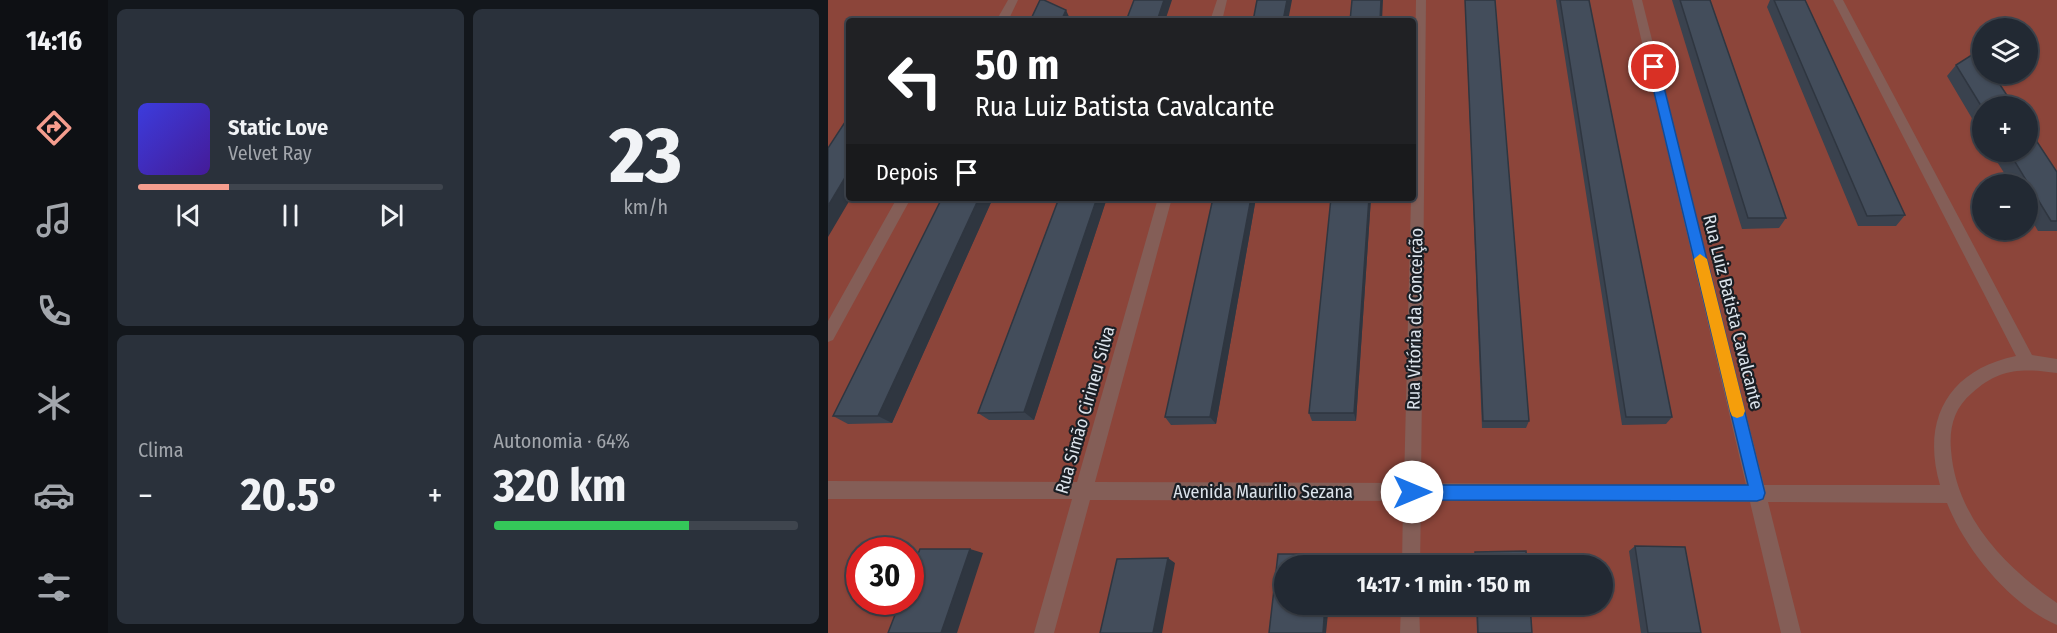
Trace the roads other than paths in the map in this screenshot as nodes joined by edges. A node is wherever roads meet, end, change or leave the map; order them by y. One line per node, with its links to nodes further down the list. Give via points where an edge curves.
1 (1013, 0): 6 (street)
2 (1222, 0): 7 (street)
3 (1421, 0): 15 (street, Rua Vitória da Conceição)
4 (1637, 0): 16 (street, Rua Luiz Batista Cavalcante)
5 (1838, 0): 11 (street)
6 (1004, 18)
7 (1217, 18)
8 (902, 201): 10 (street)
9 (1164, 201): 14 (street, Rua Simão Cirineu Silva)
10 (828, 335)
11 (2027, 362): 12 (street); 17 (street, via 1999,368 1973,381 1953,400 1942,427 1941,461)
12 (2057, 366)
13 (828, 490): 14 (street, Avenida Maurilio Sezana)
14 (1082, 491): 15 (street, Avenida Maurilio Sezana); 21 (street, Rua Simão Cirineu Silva)
15 (1412, 492): 16 (street, Avenida Maurilio Sezana); 18 (street, Rua Vitória da Conceição)
16 (1757, 493): 17 (street, Avenida Maurilio Sezana); 23 (street, Rua Luiz Batista Cavalcante)
17 (1950, 494): 20 (street, via 1979,544 2019,587)
18 (1411, 555)
19 (1410, 615): 22 (street)
20 (2057, 615)
21 (1044, 633)
22 (1410, 633)
23 (1791, 633)

